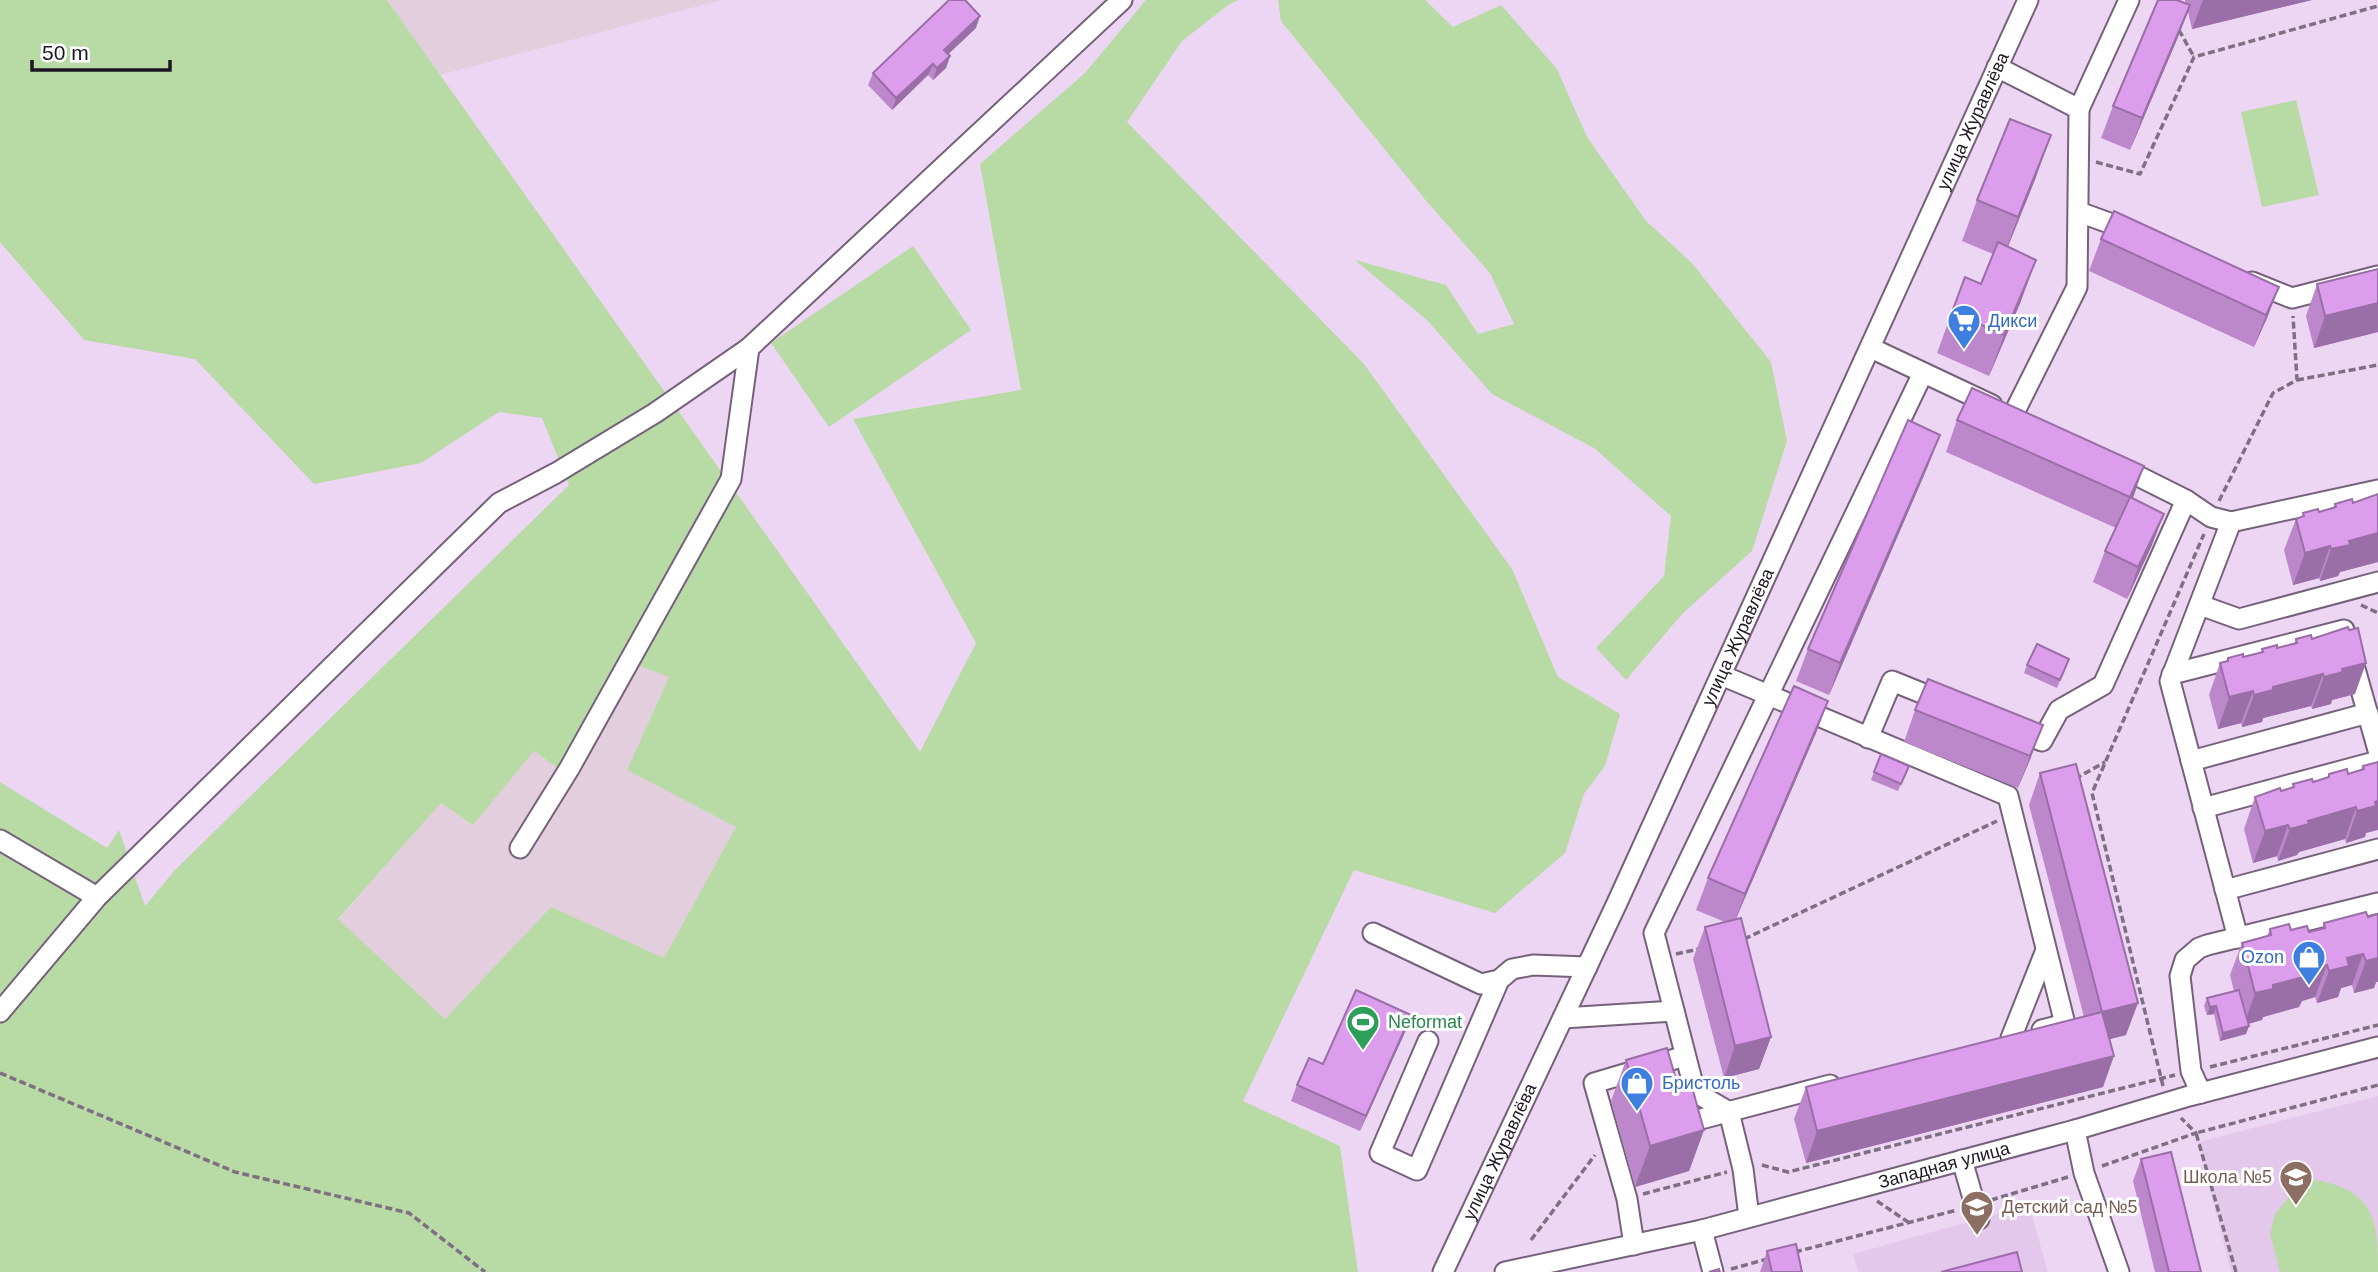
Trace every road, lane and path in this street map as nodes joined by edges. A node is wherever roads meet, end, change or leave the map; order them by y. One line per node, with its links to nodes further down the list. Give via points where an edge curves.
1 (1122, 0): 15 (street)
2 (2028, 0): 7 (street, улица Журавлёва)
3 (2129, 0): 8 (street)
4 (2378, 6): 6 (path)
5 (2176, 24): 6 (path)
6 (2193, 57): 9 (path, via 2140,174)
7 (1997, 67): 8 (street); 16 (street, улица Журавлёва)
8 (2079, 109): 9 (street)
9 (2080, 158): 10 (street)
10 (2079, 212): 11 (street); 18 (street, via 2077,287 2019,418)
11 (2152, 240)
12 (2229, 272): 14 (street)
13 (2378, 276): 14 (street)
14 (2292, 298): 19 (path)
15 (749, 348): 42 (street, via 731,479); 45 (street, via 655,413 499,503)
16 (1871, 348): 18 (street); 28 (street, улица Журавлёва)
17 (2378, 365): 19 (path)
18 (1923, 373): 29 (street)
19 (2297, 380): 23 (path, via 2273,393)
20 (2100, 457): 22 (street)
21 (2378, 490): 24 (street)
22 (2186, 500): 23 (street); 32 (street, via 2103,685 2059,710 2042,741)
23 (2211, 517): 24 (street); 37 (path)
24 (2231, 522): 26 (street)
25 (2378, 582): 26 (street, via 2239,619)
26 (2200, 604): 27 (street)
27 (2172, 674): 31 (street, via 2344,630); 35 (street, via 2170,685)
28 (1721, 675): 29 (street); 53 (street, улица Журавлёва)
29 (1768, 695): 33 (street); 52 (street, via 1654,933)
30 (1967, 712): 33 (street, via 1892,681)
31 (2368, 713): 34 (street); 35 (street)
32 (1992, 722)
33 (1868, 738): 40 (street, via 2008,796)
34 (2378, 750)
35 (2191, 761): 39 (street)
36 (2378, 761): 39 (street)
37 (2105, 762): 38 (path); 64 (path, via 2092,793)
38 (2070, 782)
39 (2203, 808): 44 (street)
40 (2012, 814): 49 (path); 51 (street)
41 (0, 840): 45 (street)
42 (520, 848)
43 (2378, 849): 44 (street)
44 (2225, 890): 48 (street)
45 (97, 897): 55 (street)
46 (2378, 903): 48 (street)
47 (1373, 933): 54 (street, via 1481,984)
48 (2238, 938): 62 (street, via 2199,948 2181,968)
49 (1743, 939)
50 (1708, 947): 52 (path)
51 (2046, 950): 51 (street, via 2065,1024 2004,1040)
52 (1660, 958): 56 (street)
53 (1587, 967): 54 (street, via 1534,965 1512,969); 57 (street, улица Журавлёва)
54 (1499, 980): 59 (street, via 1417,1170 1380,1153)
55 (0, 1012)
56 (1674, 1012): 57 (street); 61 (street)
57 (1563, 1018): 85 (street, улица Журавлёва)
58 (2378, 1025): 62 (path)
59 (1428, 1041)
60 (2378, 1047): 67 (street, Западная улица)
61 (1685, 1056): 69 (street, via 1695,1092); 73 (street, via 1594,1083)
62 (2191, 1072): 64 (path); 67 (street)
63 (0, 1073): 84 (path, via 235,1172 409,1213)
64 (2161, 1078): 68 (path); 75 (path, via 1788,1172 1760,1165)
65 (1850, 1080): 69 (street)
66 (2378, 1085): 72 (path)
67 (2201, 1093): 68 (street, Западная улица)
68 (2166, 1103): 71 (street, Западная улица); 72 (path)
69 (1729, 1112): 70 (street); 75 (street)
70 (1701, 1119)
71 (2075, 1130): 74 (street, Западная улица); 88 (street, via 2084,1172)
72 (2196, 1133): 89 (path)
73 (1609, 1136): 77 (street); 82 (path)
74 (1962, 1160): 76 (street, Западная улица); 79 (street)
75 (1743, 1169): 77 (path); 78 (street)
76 (1858, 1188): 78 (street, Западная улица); 80 (path)
77 (1627, 1199): 83 (street)
78 (1749, 1217): 81 (street, Западная улица)
79 (1979, 1219)
80 (1909, 1223)
81 (1702, 1230): 83 (street, Западная улица); 87 (street)
82 (1531, 1240)
83 (1634, 1245): 86 (street, Западная улица)
84 (485, 1272)
85 (1443, 1272)
86 (1505, 1272)
87 (1713, 1272)
88 (2119, 1272)
89 (2236, 1272)

